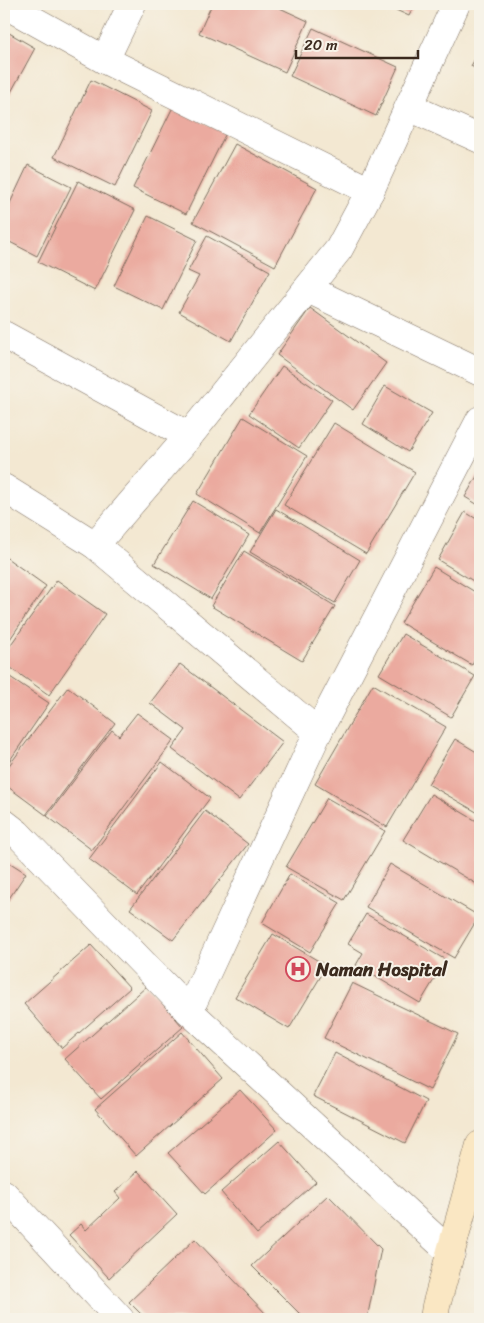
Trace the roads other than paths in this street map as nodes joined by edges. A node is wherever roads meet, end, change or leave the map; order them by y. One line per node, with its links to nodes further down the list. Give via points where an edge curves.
1 (4, 4): 4 (street)
2 (132, 4): 4 (street)
3 (456, 4): 5 (street)
4 (105, 60): 7 (street)
5 (409, 107): 6 (street); 7 (street)
6 (480, 139)
7 (370, 191): 8 (street, via 339,249)
8 (308, 289): 10 (street); 12 (street)
9 (4, 335): 12 (street)
10 (480, 372)
11 (480, 420): 15 (street)
12 (190, 436): 14 (street)
13 (4, 488): 14 (street)
14 (95, 546): 15 (street)
15 (318, 732): 17 (street)
16 (4, 823): 17 (street)
17 (189, 1011): 20 (street)
18 (480, 1145): 20 (street)
19 (4, 1194): 21 (street)
20 (451, 1253): 22 (street)
21 (120, 1319)
22 (434, 1319)

